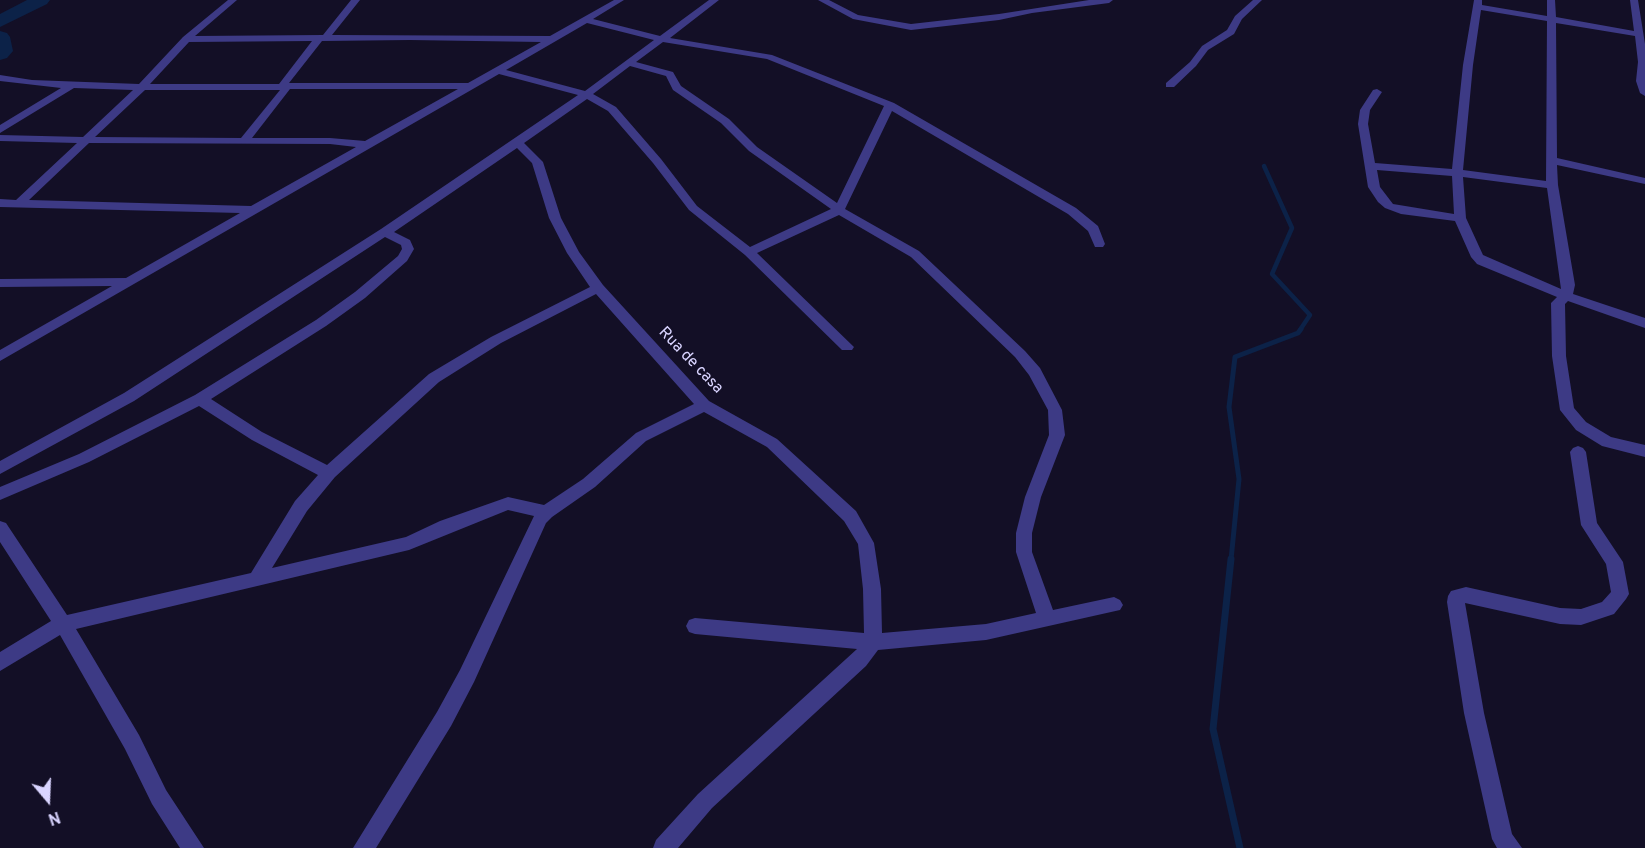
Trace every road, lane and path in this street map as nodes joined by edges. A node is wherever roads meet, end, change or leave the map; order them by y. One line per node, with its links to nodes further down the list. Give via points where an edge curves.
1 (232, 0): 15 (street)
2 (356, 0): 14 (street)
3 (620, 0): 11 (street)
4 (715, 0): 17 (street)
5 (822, 0): 6 (street, via 856,17 911,27)
6 (1108, 0)
7 (1258, 0): 23 (street, via 1238,18 1232,32 1205,48)
8 (1551, 0): 12 (street)
9 (1634, 0): 13 (street)
10 (1478, 4): 12 (street); 39 (street)
11 (586, 20): 16 (street); 17 (street)
12 (1551, 20): 13 (street); 37 (street)
13 (1638, 34): 19 (street)
14 (322, 38): 15 (street); 16 (street); 24 (street)
15 (186, 39): 26 (street)
16 (552, 39): 20 (street)
17 (662, 39): 18 (street); 30 (street, via 769,57)
18 (629, 63): 29 (street); 45 (street, via 670,74 685,95 725,121 753,149)
19 (1644, 63): 28 (street, via 1641,81)
20 (499, 70): 25 (street); 29 (street)
21 (0, 78): 22 (street)
22 (72, 85): 26 (street); 31 (street)
23 (1170, 85)
24 (285, 86): 25 (street); 26 (street); 34 (street)
25 (470, 86): 36 (street)
26 (142, 87): 33 (street)
27 (1377, 92): 38 (street, via 1365,110 1363,123)
28 (1645, 93)
29 (586, 94): 35 (street); 49 (street, via 612,109 693,208)
30 (890, 105): 45 (street); 48 (street, via 1072,211 1094,229)
31 (0, 130)
32 (0, 138): 33 (street)
33 (86, 140): 34 (street); 43 (street)
34 (244, 141): 36 (street)
35 (518, 142): 47 (street); 52 (street, Rua de casa, via 541,170 555,218)
36 (368, 145): 44 (street)
37 (1554, 161): 40 (street); 41 (street)
38 (1369, 166): 39 (street); 46 (street, via 1374,186 1389,206)
39 (1457, 173): 41 (street); 46 (street)
40 (1645, 181)
41 (1552, 185): 53 (street, via 1569,285)
42 (0, 203): 43 (street)
43 (18, 204): 44 (street)
44 (252, 210): 50 (street)
45 (838, 210): 49 (street); 68 (street, via 915,254 1020,354 1047,392 1055,410 1057,435 1033,496 1024,533 1024,552)
46 (1460, 218): 53 (street, via 1481,261)
47 (385, 232): 57 (street, via 406,243 408,249 403,258 321,323); 61 (street, via 129,397)
48 (1099, 244)
49 (749, 252): 55 (street)
50 (128, 282): 51 (street); 56 (street)
51 (0, 283)
52 (598, 288): 58 (street, Rua de casa); 62 (street, via 496,340 434,378)
53 (1566, 296): 54 (street); 59 (street, via 1558,303 1559,356 1567,410 1581,426 1607,442)
54 (1645, 323)
55 (847, 347)
56 (0, 356)
57 (200, 399): 62 (street, via 257,436); 63 (street, via 84,458)
58 (704, 405): 64 (street, via 649,432 589,483); 71 (street, Rua de casa, via 772,443 856,524 866,543)
59 (1645, 451)
60 (1578, 452): 76 (street, via 1589,525 1614,562 1620,594 1608,608 1581,617 1457,596 1474,712 1503,838)
61 (0, 468)
62 (329, 473): 66 (street, via 301,506)
63 (0, 494)
64 (546, 512): 66 (street, via 508,503 409,543); 74 (street, via 444,719)
65 (0, 528): 69 (street)
66 (256, 579): 69 (street)
67 (1114, 605): 68 (street)
68 (1047, 620): 71 (street, via 986,632)
69 (63, 624): 72 (street); 73 (street, via 132,741 159,797)
70 (695, 626): 71 (street)
71 (873, 642): 75 (street, via 859,660 705,801)
72 (0, 662)
73 (193, 848)
74 (364, 848)
75 (664, 848)
76 (1511, 848)

